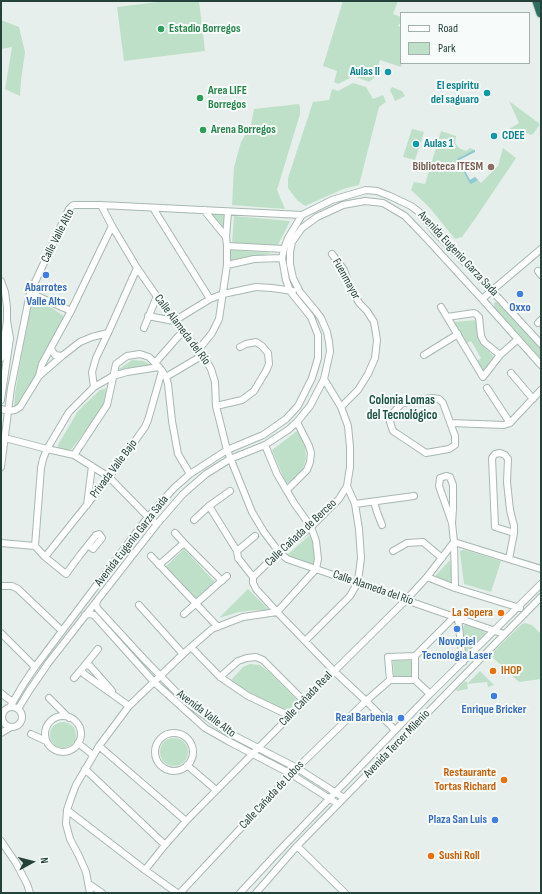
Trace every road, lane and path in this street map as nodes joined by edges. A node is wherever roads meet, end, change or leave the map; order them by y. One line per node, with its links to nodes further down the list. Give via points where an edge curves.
1 (100, 205): 2 (street, Calle Valle Alto); 6 (street, Calle Alameda del Río); 21 (street, Calle Valle Alto, via 74,205 69,208)
2 (153, 208): 3 (street, Calle Valle Alto); 25 (street)
3 (204, 210): 4 (street, Calle Valle Alto); 8 (street)
4 (228, 212): 5 (street, Calle Valle Alto); 8 (street)
5 (302, 215): 7 (street, Avenida Eugenio Garza Sada, via 347,195 366,190 377,191 412,206); 12 (street, Avenida Eugenio Garza Sada)
6 (112, 226): 16 (street, Calle Alameda del Río); 27 (street)
7 (435, 232): 9 (street); 19 (street, Avenida Eugenio Garza Sada)
8 (226, 237): 10 (street)
9 (427, 239): 20 (street, Avenida Eugenio Garza Sada, via 405,216 383,203 365,201 343,205 317,217 302,228 292,242 290,264); 24 (street, Avenida Eugenio Garza Sada)
10 (227, 246): 12 (street); 15 (street)
11 (541, 249): 19 (street)
12 (284, 250): 14 (street, Avenida Eugenio Garza Sada)
13 (332, 254): 60 (street, Fuenmayor, via 344,270 350,290 374,322 377,340 375,358 368,374 358,390)
14 (282, 258): 15 (street, via 254,259); 18 (street, Avenida Eugenio Garza Sada)
15 (227, 265): 22 (street)
16 (137, 268): 23 (street, Calle Alameda del Río); 35 (street)
17 (1, 281): 30 (street, via 5,292)
18 (290, 291): 20 (street); 22 (street, via 256,287); 69 (street, Avenida Eugenio Garza Sada, via 311,317 318,336 318,358 312,378 298,406 286,420 263,435)
19 (492, 291): 24 (street); 38 (street, Avenida Eugenio Garza Sada)
20 (300, 292): 53 (street, Avenida Eugenio Garza Sada, via 321,318 327,332 330,352)
21 (30, 293): 27 (street); 62 (street, Calle Valle Alto, via 11,388)
22 (223, 294): 25 (street); 41 (street, via 219,319)
23 (157, 296): 28 (street); 31 (street, Calle Alameda del Río)
24 (482, 299): 37 (street, Avenida Eugenio Garza Sada)
25 (210, 300): 31 (street)
26 (441, 307): 29 (street)
27 (71, 311): 40 (street)
28 (148, 316): 31 (street); 33 (street)
29 (447, 317): 36 (street); 44 (street, via 476,314 479,317 484,342)
30 (7, 321): 32 (street); 46 (street); 58 (street, via 10,338)
31 (174, 321): 34 (street, Calle Alameda del Río)
32 (1, 327)
33 (144, 328)
34 (183, 331): 41 (street, Calle Alameda del Río); 48 (street)
35 (108, 333): 45 (street, via 92,336); 54 (street, via 92,372)
36 (458, 334): 43 (street); 44 (street, via 483,377)
37 (518, 339): 44 (street); 47 (street, Avenida Eugenio Garza Sada)
38 (541, 344)
39 (240, 347): 59 (street, via 256,342 268,353 269,364 254,391 242,400)
40 (51, 349): 45 (street, via 55,355); 50 (street, via 42,364)
41 (199, 349): 42 (street, Calle Alameda del Río)
42 (203, 355): 52 (street); 59 (street, Calle Alameda del Río, via 211,369)
43 (424, 355)
44 (500, 355)
45 (62, 356): 50 (street)
46 (1, 358)
47 (541, 365)
48 (159, 367): 51 (street); 51 (street, via 149,357 140,354 127,356 116,364); 52 (street); 75 (street, Privada Valle Bajo, via 145,427)
49 (511, 374): 57 (street)
50 (39, 376): 62 (street, via 20,407)
51 (113, 376): 54 (street); 70 (street, via 108,405)
52 (166, 377): 74 (street, via 178,454)
53 (324, 379): 60 (street, Calle Cañada de Berceo); 63 (street, Avenida Eugenio Garza Sada, via 310,406)
54 (94, 387): 68 (street, via 69,412)
55 (487, 388): 65 (street)
56 (541, 390): 57 (street)
57 (533, 399): 65 (street)
58 (1, 400)
59 (216, 406): 69 (street, Calle Alameda del Río)
60 (341, 407): 76 (street, Calle Cañada de Berceo, via 348,426 350,447)
61 (1, 409): 62 (street)
62 (9, 411): 66 (street, Calle Valle Alto)
63 (296, 422): 67 (street, Avenida Eugenio Garza Sada); 77 (street, via 309,446 310,462 307,470)
64 (451, 423): 64 (street, via 443,403 433,398 401,404 393,412 390,422 393,431 426,453 449,449 455,445); 65 (street)
65 (510, 423)
66 (5, 438): 68 (street); 73 (street, Calle Valle Alto)
67 (266, 445): 71 (street, Avenida Eugenio Garza Sada); 77 (street, via 277,474)
68 (47, 449): 70 (street); 97 (street, via 41,468)
69 (226, 450): 71 (street, Calle Alameda del Río); 74 (street, Avenida Eugenio Garza Sada)
70 (74, 455): 72 (street)
71 (230, 459): 87 (street, Avenida Eugenio Garza Sada, via 206,474 183,494); 100 (street, Calle Alameda del Río, via 252,512)
72 (92, 466): 75 (street); 82 (street)
73 (1, 467)
74 (190, 474): 84 (street, Avenida Eugenio Garza Sada)
75 (109, 477): 82 (street, Privada Valle Bajo); 84 (street)
76 (347, 486): 81 (street); 89 (street, Calle Cañada de Berceo)
77 (287, 490): 89 (street)
78 (230, 491): 83 (street)
79 (414, 496): 80 (street)
80 (374, 502): 81 (street); 88 (street)
81 (355, 504): 110 (street, via 361,558)
82 (86, 506): 102 (street, Privada Valle Bajo)
83 (209, 506): 85 (street); 98 (street)
84 (148, 517): 87 (street); 126 (street, Avenida Eugenio Garza Sada)
85 (194, 520)
86 (452, 523): 86 (street, via 440,486 440,478 446,476 450,477 453,485); 93 (street)
87 (157, 524): 115 (street, Avenida Eugenio Garza Sada)
88 (382, 525)
89 (311, 527): 100 (street, Calle Cañada de Berceo); 106 (street, via 316,540)
90 (176, 533): 95 (street)
91 (514, 534): 91 (street, via 507,482 508,459 500,453 495,454 492,458 495,527); 104 (street)
92 (255, 536): 98 (street)
93 (454, 542): 103 (street, Calle Cañada Real); 104 (street); 113 (street)
94 (1, 543): 97 (street)
95 (184, 543): 105 (street); 117 (street, via 224,578)
96 (88, 545): 102 (street, via 66,574)
97 (35, 546): 102 (street)
98 (237, 551): 108 (street, via 238,558)
99 (393, 551): 103 (street, via 407,543 423,542)
100 (280, 552): 106 (street, Calle Alameda del Río, via 287,559); 108 (street, Calle Cañada de Berceo)
101 (151, 556): 105 (street)
102 (45, 557)
103 (442, 558): 109 (street, Calle Cañada Real)
104 (509, 559): 107 (street)
105 (159, 565): 117 (street)
106 (316, 569): 110 (street, Calle Alameda del Río); 120 (street)
107 (541, 569)
108 (253, 577): 120 (street, via 256,589)
109 (426, 577): 113 (street); 116 (street, Calle Cañada Real)
110 (358, 582): 116 (street, Calle Alameda del Río); 130 (street, via 350,596)
111 (541, 584): 119 (street, Avenida Tercer Milenio)
112 (1, 586): 126 (street, via 18,589)
113 (455, 588): 119 (street)
114 (541, 597): 121 (street, Avenida Tercer Milenio)
115 (98, 599): 123 (street, Avenida Eugenio Garza Sada); 141 (street, Avenida Valle Alto, via 98,609)
116 (406, 600): 124 (street, Calle Alameda del Río); 140 (street, Calle Cañada Real)
117 (196, 603): 122 (street); 125 (street)
118 (139, 605): 133 (street)
119 (518, 607): 121 (street); 127 (street, Avenida Tercer Milenio)
120 (277, 612): 125 (street, via 243,617); 130 (street)
121 (526, 612): 129 (street, Avenida Tercer Milenio)
122 (184, 614)
123 (85, 615): 136 (street, Avenida Eugenio Garza Sada); 146 (street, Avenida Valle Alto, via 94,615)
124 (456, 617): 127 (street, Calle Alameda del Río); 134 (street); 137 (street)
125 (218, 626): 131 (street)
126 (62, 631): 135 (street, Avenida Eugenio Garza Sada)
127 (495, 631): 129 (street, Calle Alameda del Río); 137 (street, Avenida Tercer Milenio)
128 (1, 634): 138 (street)
129 (504, 634): 175 (street, Avenida Tercer Milenio)
130 (305, 641): 140 (street)
131 (191, 647): 133 (street); 142 (street)
132 (98, 649): 139 (street)
133 (182, 654): 141 (street)
134 (415, 656): 144 (street, via 388,657); 145 (street)
135 (43, 657): 136 (street); 138 (street, Avenida Eugenio Garza Sada)
136 (49, 662): 155 (street, Avenida Eugenio Garza Sada)
137 (463, 662): 148 (street, Avenida Tercer Milenio)
138 (35, 667): 153 (street, Avenida Eugenio Garza Sada)
139 (83, 667): 143 (street); 150 (street, via 84,674); 150 (street, via 90,666)
140 (334, 671): 151 (street, Calle Cañada Real); 152 (street)
141 (161, 676): 146 (street); 166 (street, Avenida Valle Alto, via 186,700 229,733)
142 (220, 677): 151 (street, via 238,661 256,657 263,660); 156 (street, via 248,696)
143 (74, 678)
144 (390, 680): 145 (street); 152 (street, Calle Cañada de Lobos)
145 (415, 680): 148 (street, Avenida Tercer Milenio)
146 (154, 682): 154 (street); 167 (street, Avenida Valle Alto, via 205,728)
147 (1, 693): 153 (street)
148 (430, 694): 160 (street, Avenida Tercer Milenio)
149 (49, 698): 158 (street)
150 (119, 699): 154 (street)
151 (304, 701): 156 (street, Calle Cañada Real)
152 (366, 701): 160 (street); 170 (street, Calle Cañada de Lobos)
153 (12, 705): 155 (street); 157 (street, via 6,709)
154 (129, 706): 165 (street)
155 (18, 709): 159 (street, via 22,721 19,725)
156 (290, 716): 166 (street, Calle Cañada Real)
157 (2, 718): 159 (street)
158 (68, 718): 163 (street, via 62,716 52,720 45,730); 164 (street, via 78,725)
159 (11, 727): 161 (street)
160 (395, 730): 174 (street, Avenida Tercer Milenio)
161 (1, 732)
162 (31, 734): 163 (street)
163 (46, 741): 164 (street, via 59,752 70,750)
164 (78, 743): 168 (street)
165 (99, 746): 168 (street); 179 (street)
166 (258, 748): 167 (street, Calle Cañada Real); 170 (street, Avenida Valle Alto)
167 (252, 754): 172 (street, Avenida Valle Alto); 173 (street, Calle Cañada Real)
168 (93, 755): 171 (street)
169 (187, 765): 169 (street, via 191,761 193,750 186,738 171,733 160,739 155,753 163,768 172,771); 173 (street)
170 (297, 768): 172 (street, Calle Cañada de Lobos); 174 (street, Avenida Valle Alto)
171 (85, 769): 178 (street, via 70,798); 181 (street)
172 (291, 774): 176 (street, Avenida Valle Alto); 191 (street, Calle Cañada de Lobos)
173 (216, 790): 179 (street, Calle Cañada Real)
174 (335, 793): 175 (street, Avenida Valle Alto); 176 (street, Avenida Tercer Milenio)
175 (344, 798): 177 (street, Avenida Tercer Milenio)
176 (329, 799): 177 (street, Avenida Valle Alto); 183 (street, Avenida Tercer Milenio)
177 (338, 804): 182 (street, Avenida Tercer Milenio)
178 (67, 810): 185 (street); 186 (street, via 66,824 70,839 80,856)
179 (186, 821): 181 (street, Calle Cañada Real)
180 (1, 841): 187 (street, via 20,870)
181 (165, 845): 185 (street, Calle Cañada Real)
182 (297, 846): 184 (street, Avenida Tercer Milenio); 194 (street)
183 (279, 851): 184 (street); 192 (street, Avenida Tercer Milenio)
184 (287, 857): 193 (street, Avenida Tercer Milenio)
185 (145, 870): 190 (street)
186 (89, 884): 188 (street); 189 (street)
187 (30, 893)
188 (90, 893)
189 (102, 893)
190 (177, 893)
191 (180, 893)
192 (240, 893)
193 (256, 893)
194 (345, 893)

